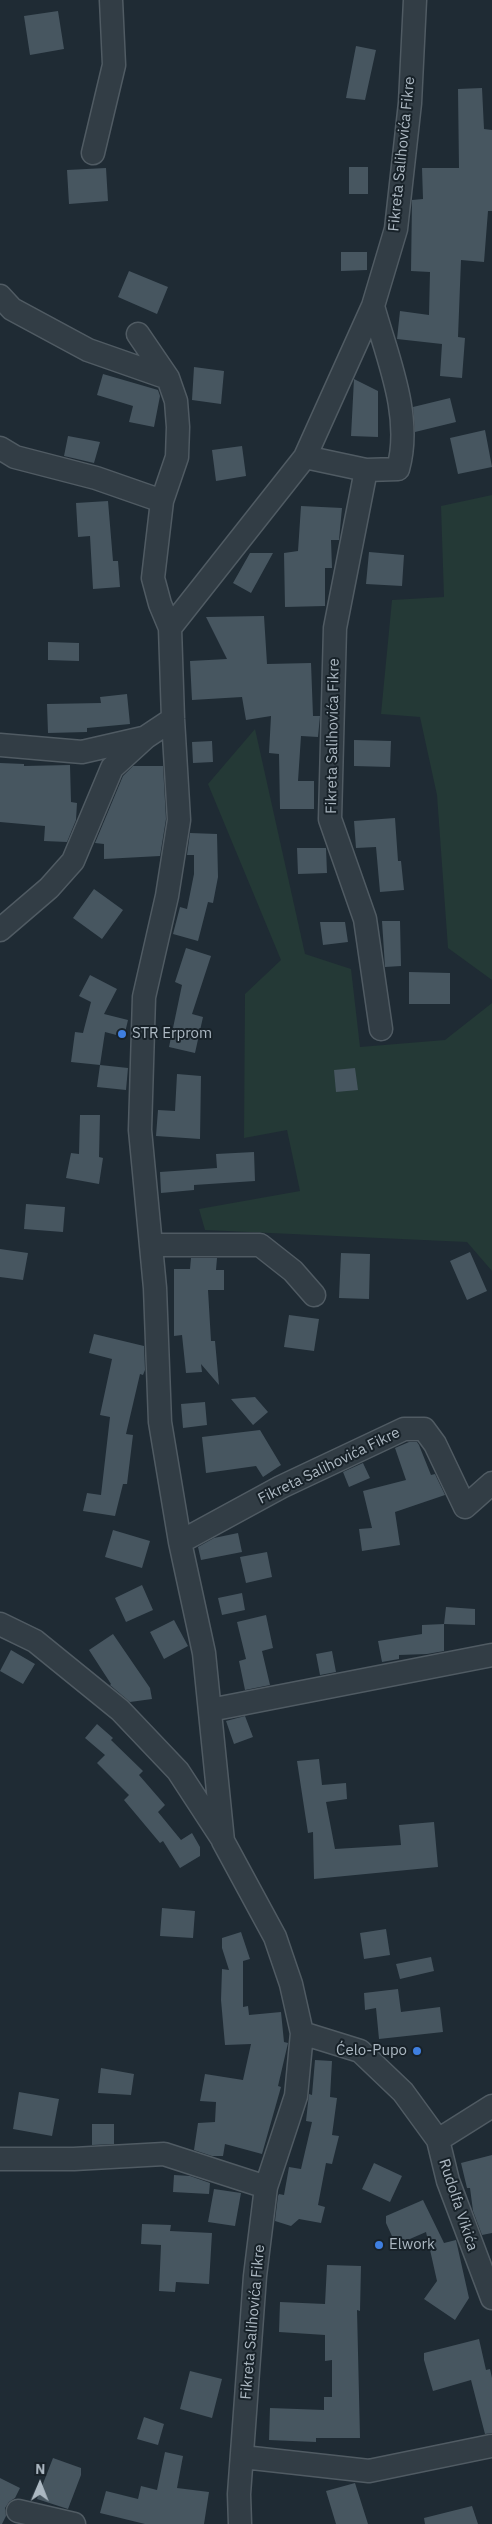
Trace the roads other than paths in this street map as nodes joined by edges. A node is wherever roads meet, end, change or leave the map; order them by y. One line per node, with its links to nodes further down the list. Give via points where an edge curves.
1 (111, 0): 3 (street, via 114,65)
2 (415, 0): 5 (street, Fikreta Salihovića Fikre, via 410,103 396,229)
3 (93, 153)
4 (0, 296): 7 (street, via 12,309 88,350)
5 (373, 306): 9 (street, Fikreta Salihovića Fikre); 10 (street, via 398,397 404,448 398,469)
6 (138, 334): 7 (street, Fikreta Salihovića Fikre)
7 (168, 378): 11 (street, Fikreta Salihovića Fikre, via 176,401 177,457)
8 (0, 448): 11 (street, via 15,457 96,478)
9 (305, 458): 10 (street); 12 (street, Fikreta Salihovića Fikre)
10 (366, 470): 17 (street, Fikreta Salihovića Fikre, via 335,628 330,819 365,919)
11 (162, 501): 12 (street, Fikreta Salihovića Fikre, via 153,578)
12 (170, 628): 13 (street, Fikreta Salihovića Fikre)
13 (173, 719): 14 (street); 18 (street, Fikreta Salihovića Fikre, via 179,820 167,896 144,997 140,1130)
14 (146, 737): 15 (street, via 82,752); 16 (street, via 112,768 73,861 49,888)
15 (0, 746)
16 (0, 930)
17 (381, 1029)
18 (151, 1245): 19 (street, via 260,1245 293,1272); 21 (street, Fikreta Salihovića Fikre, via 160,1422)
19 (314, 1295)
20 (492, 1483): 21 (street, Fikreta Salihovića Fikre, via 465,1506 436,1444 424,1430 404,1429 281,1487)
21 (180, 1542): 24 (street, Fikreta Salihovića Fikre, via 204,1653)
22 (0, 1624): 25 (street, Fikreta Salihovića Fikre, via 34,1641 120,1710 178,1771)
23 (492, 1655): 24 (street)
24 (210, 1710): 25 (street, Fikreta Salihovića Fikre)
25 (223, 1841): 26 (street, Fikreta Salihovića Fikre, via 275,1937 292,1984)
26 (302, 2033): 28 (street, Rudolfa Vikića, via 360,2051 403,2092); 30 (street, Fikreta Salihovića Fikre, via 296,2096)
27 (492, 2106): 28 (street, Rudolfa Vikića)
28 (438, 2140): 31 (street, Rudolfa Vikića, via 448,2181)
29 (0, 2159): 30 (street, via 164,2154)
30 (266, 2187): 33 (street, Fikreta Salihovića Fikre, via 255,2276)
31 (492, 2298)
32 (491, 2446): 33 (street, via 369,2472)
33 (243, 2457): 36 (street, Fikreta Salihovića Fikre)
34 (18, 2511): 35 (street)
35 (74, 2524)
36 (240, 2524)

